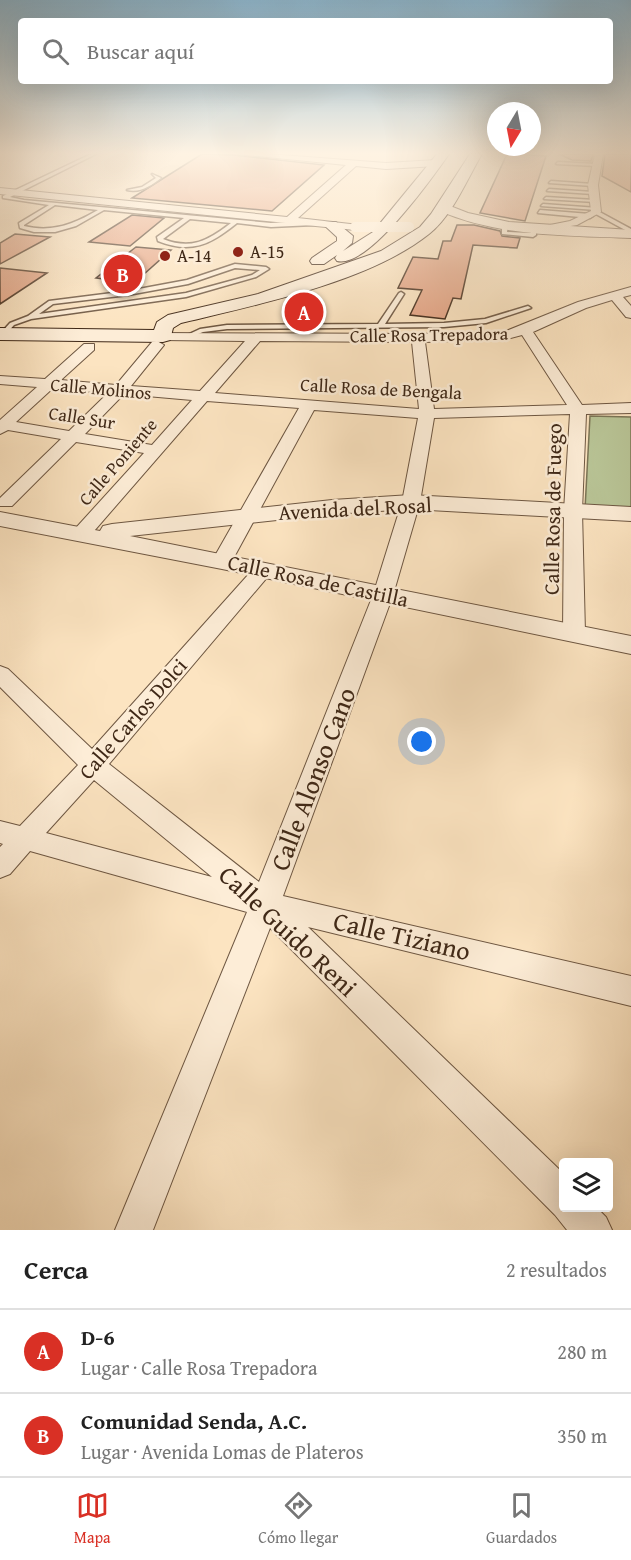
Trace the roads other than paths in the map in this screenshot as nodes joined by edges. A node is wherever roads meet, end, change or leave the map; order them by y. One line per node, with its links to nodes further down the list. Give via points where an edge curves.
1 (42, 211): 2 (lane, via 22,227 60,231)
2 (98, 211)
3 (133, 211): 11 (lane)
4 (196, 211): 12 (street)
5 (300, 211): 12 (street)
6 (400, 211): 19 (main road, via 368,244 320,269)
7 (442, 211): 16 (main road)
8 (452, 211): 17 (street, via 505,225)
9 (570, 211): 17 (street)
10 (611, 211): 18 (lane)
11 (190, 216): 13 (lane); 13 (lane, via 160,240 201,245)
12 (290, 220): 14 (street)
13 (236, 221): 14 (lane, via 285,226)
14 (314, 223): 15 (street)
15 (331, 225): 16 (street, bridge); 19 (main road, via 345,236 344,243)
16 (429, 225): 32 (main road, via 387,254 328,277 175,319 164,326)
17 (549, 228): 18 (street)
18 (630, 232)
19 (284, 280): 27 (main road, via 183,310 107,322)
20 (631, 291): 22 (street, Calle Rosa Trepadora)
21 (401, 294): 26 (lane)
22 (614, 295): 24 (street); 28 (street, Calle Rosa Trepadora)
23 (528, 308): 26 (lane, via 486,321)
24 (631, 314)
25 (30, 316): 25 (lane, via 186,295 266,270 235,266 177,284 51,302); 27 (lane)
26 (380, 326): 29 (lane, via 227,327)
27 (3, 330): 32 (main road, Calle Rosa Trepadora)
28 (525, 330): 31 (street, Calle Rosa Trepadora, via 488,337); 40 (street, Calle Rosa de Fuego)
29 (188, 336): 30 (street, Calle Rosa Trepadora); 32 (street, Calle Rosa Trepadora)
30 (257, 336): 31 (street, Calle Rosa Trepadora); 37 (street, Calle Poniente)
31 (418, 338): 41 (street, Calle Alonso Cano)
32 (160, 341): 36 (street)
33 (89, 347): 35 (street)
34 (0, 380): 35 (street, Calle Molinos)
35 (49, 384): 36 (street, Calle Molinos); 42 (street)
36 (120, 390): 37 (street, Calle Molinos); 43 (street)
37 (202, 398): 38 (street, Calle Rosa de Bengala); 44 (street, Calle Poniente)
38 (308, 405): 41 (street, Calle Rosa de Bengala); 49 (street)
39 (631, 408): 40 (street, Calle Rosa de Bengala)
40 (578, 411): 41 (street, Calle Rosa de Bengala); 46 (street, Calle Rosa de Fuego)
41 (427, 414): 45 (street, Calle Alonso Cano)
42 (2, 427): 43 (street, Calle Sur)
43 (74, 436): 44 (street, Calle Sur); 48 (street)
44 (154, 450): 50 (street, Calle Poniente)
45 (411, 502): 46 (street, Avenida del Rosal); 49 (street, Avenida del Rosal); 53 (street, Calle Alonso Cano)
46 (573, 511): 47 (street, Avenida del Rosal); 54 (street, Calle Rosa de Fuego)
47 (631, 514)
48 (3, 516): 50 (street, Calle Rosa de Castilla)
49 (246, 517): 50 (street, Avenida del Rosal); 51 (street)
50 (81, 534): 51 (street, Calle Rosa de Castilla)
51 (222, 561): 52 (street, Calle Rosa de Castilla)
52 (263, 570): 53 (street, Calle Rosa de Castilla); 57 (street, Calle Carlos Dolci)
53 (383, 595): 54 (street, Calle Rosa de Castilla); 60 (street, Calle Alonso Cano)
54 (573, 633): 55 (street, Calle Rosa de Castilla)
55 (631, 645)
56 (0, 674): 57 (street, Calle Guido Reni)
57 (93, 765): 58 (street, Calle Carlos Dolci); 60 (street, Calle Guido Reni)
58 (12, 835): 59 (street, Calle Carlos Dolci); 60 (street, Calle Tiziano)
59 (0, 867)
60 (265, 904): 61 (street, Calle Tiziano); 62 (street, Calle Guido Reni); 64 (street, Calle Alonso Cano)
61 (631, 991)
62 (559, 1195)
63 (575, 1212): 65 (street)
64 (134, 1230)
65 (593, 1230)

